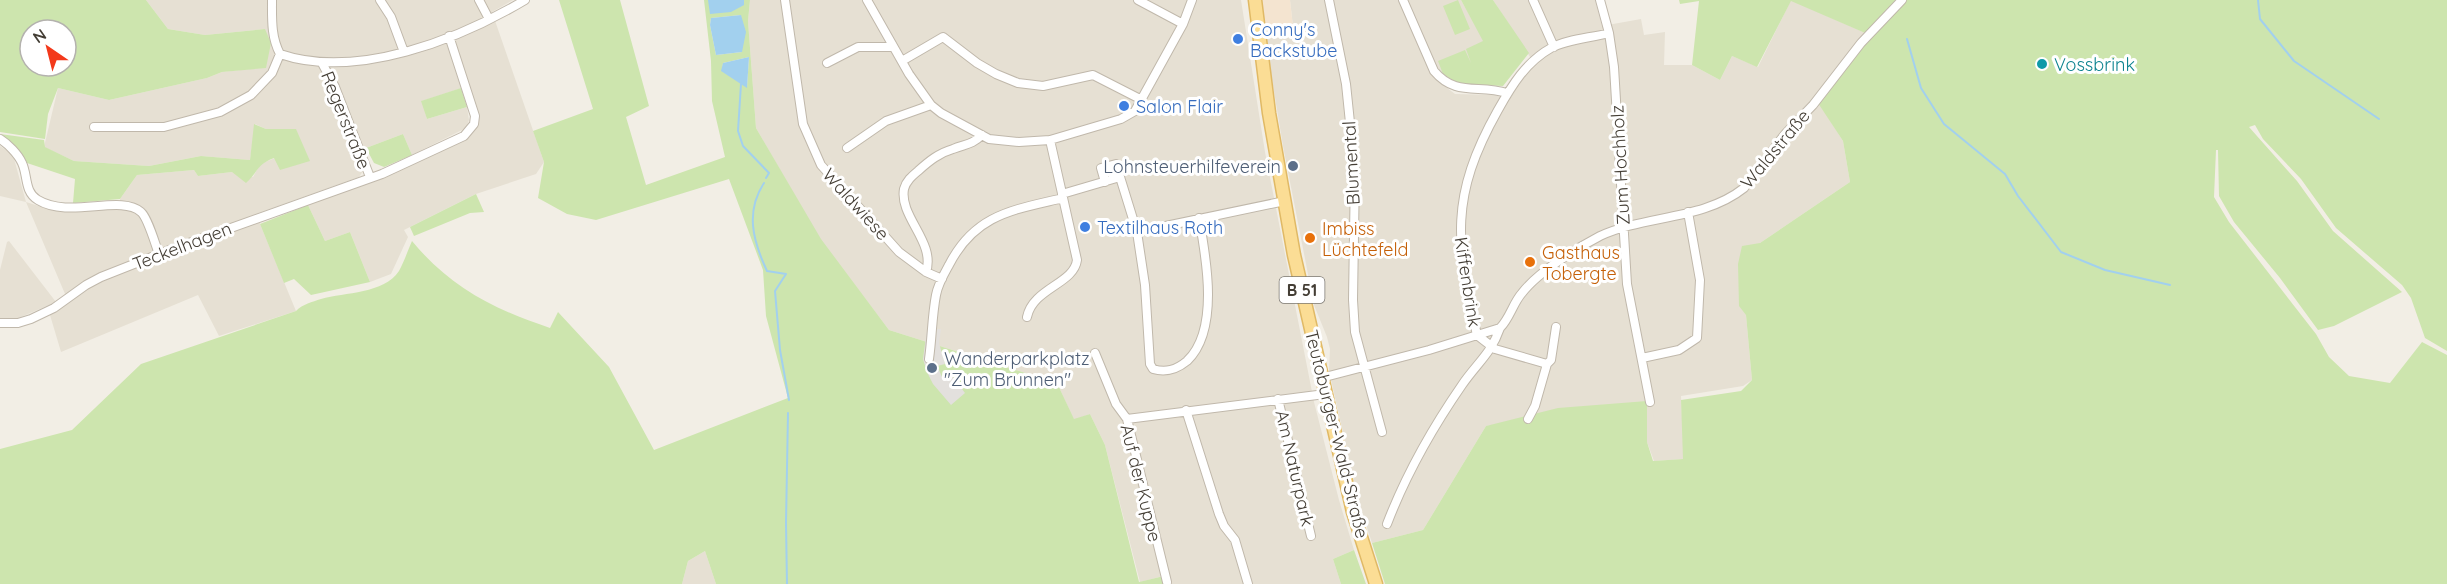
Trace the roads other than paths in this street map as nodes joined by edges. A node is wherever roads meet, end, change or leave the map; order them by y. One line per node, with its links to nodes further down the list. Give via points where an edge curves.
1 (272, 0): 22 (street, via 274,44)
2 (380, 0): 21 (street)
3 (479, 0): 15 (street)
4 (525, 0): 15 (street)
5 (785, 0): 44 (street, Waldwiese, via 803,124 820,165 899,252)
6 (867, 0): 19 (street)
7 (1138, 0): 16 (street)
8 (1192, 0): 16 (street)
9 (1255, 0): 38 (main road, Teutoburger-Wald-Straße / B 51, via 1267,102)
10 (1329, 0): 56 (street, Blumental, via 1346,84 1355,171 1353,300 1355,332)
11 (1403, 0): 26 (street, via 1434,71 1442,80 1455,87)
12 (1533, 0): 20 (street)
13 (1600, 0): 17 (street, Zum Hochholz)
14 (1902, 0): 39 (street, Waldstraße, via 1861,43 1744,188 1730,198)
15 (489, 19): 18 (street)
16 (1184, 24): 27 (street)
17 (1609, 33): 20 (street, Kiffenbrink); 41 (street, Zum Hochholz)
18 (449, 36): 21 (street); 34 (street, Teckelhagen, via 475,116 474,124 464,136)
19 (893, 46): 23 (street); 25 (street, via 858,47)
20 (1554, 46): 26 (street, Kiffenbrink, via 1537,57)
21 (404, 52): 24 (street)
22 (280, 54): 24 (street); 29 (street, via 272,73 251,95 219,112 164,128)
23 (903, 61): 27 (street, via 943,37 977,63 1018,83 1043,86 1093,75); 28 (street)
24 (322, 63): 34 (street, Regerstraße)
25 (826, 63)
26 (1507, 93): 50 (street, Kiffenbrink, via 1476,151 1461,205 1462,260)
27 (1142, 100): 32 (street, via 1135,111 1121,119)
28 (931, 105): 30 (street); 33 (street, via 885,121)
29 (94, 127)
30 (981, 135): 32 (street, via 1018,142); 44 (street, via 972,144 934,157 904,188 908,209 928,253)
31 (0, 139): 43 (street, via 22,162 35,199 72,209 132,205 143,213)
32 (1050, 140): 37 (street)
33 (847, 148)
34 (370, 177): 43 (street, Teckelhagen)
35 (1120, 177): 36 (street); 36 (street, via 1116,164 1101,168); 42 (street)
36 (1105, 182): 37 (street)
37 (1063, 196): 45 (street, via 1002,213 981,225 964,240); 46 (street, via 1076,267 1037,298)
38 (1285, 201): 40 (street); 57 (main road, Teutoburger-Wald-Straße / B 51)
39 (1688, 212): 41 (street, Waldstraße); 53 (street, via 1700,280 1697,338 1679,350)
40 (1199, 218): 42 (street); 42 (street, via 1207,262 1203,334 1195,353 1173,370 1161,372 1149,364 1145,285)
41 (1624, 228): 49 (street, Waldstraße, via 1589,242 1532,282); 53 (street, Zum Hochholz, via 1627,284)
42 (1137, 232)
43 (159, 254): 47 (street, Teckelhagen, via 101,277 30,319)
44 (926, 272): 45 (street, Waldwiese)
45 (942, 279): 54 (street)
46 (1027, 317)
47 (0, 323)
48 (1556, 327): 55 (street)
49 (1500, 328): 50 (street); 51 (street, Waldstraße)
50 (1477, 335): 51 (street); 56 (street, Kiffenbrink)
51 (1493, 348): 55 (street); 65 (street, Waldstraße, via 1462,385 1432,434 1399,492)
52 (1095, 353): 62 (street, Auf der Kuppe)
53 (1642, 358): 60 (street, Zum Hochholz)
54 (929, 359)
55 (1547, 364): 63 (street)
56 (1364, 367): 57 (street, Kiffenbrink); 64 (street, Blumental)
57 (1321, 378): 58 (main road, Teutoburger-Wald-Straße / B 51)
58 (1325, 394): 59 (street, Am Naturpark); 69 (main road, Teutoburger-Wald-Straße / B 51, via 1353,512)
59 (1278, 399): 61 (street, Am Naturpark); 66 (street, Am Naturpark)
60 (1650, 402)
61 (1186, 410): 62 (street, Am Naturpark); 68 (street, via 1219,514 1235,540)
62 (1126, 419): 67 (street, Auf der Kuppe)
63 (1528, 419)
64 (1382, 432)
65 (1387, 524)
66 (1311, 536)
67 (1167, 582)
68 (1248, 584)
69 (1376, 584)

